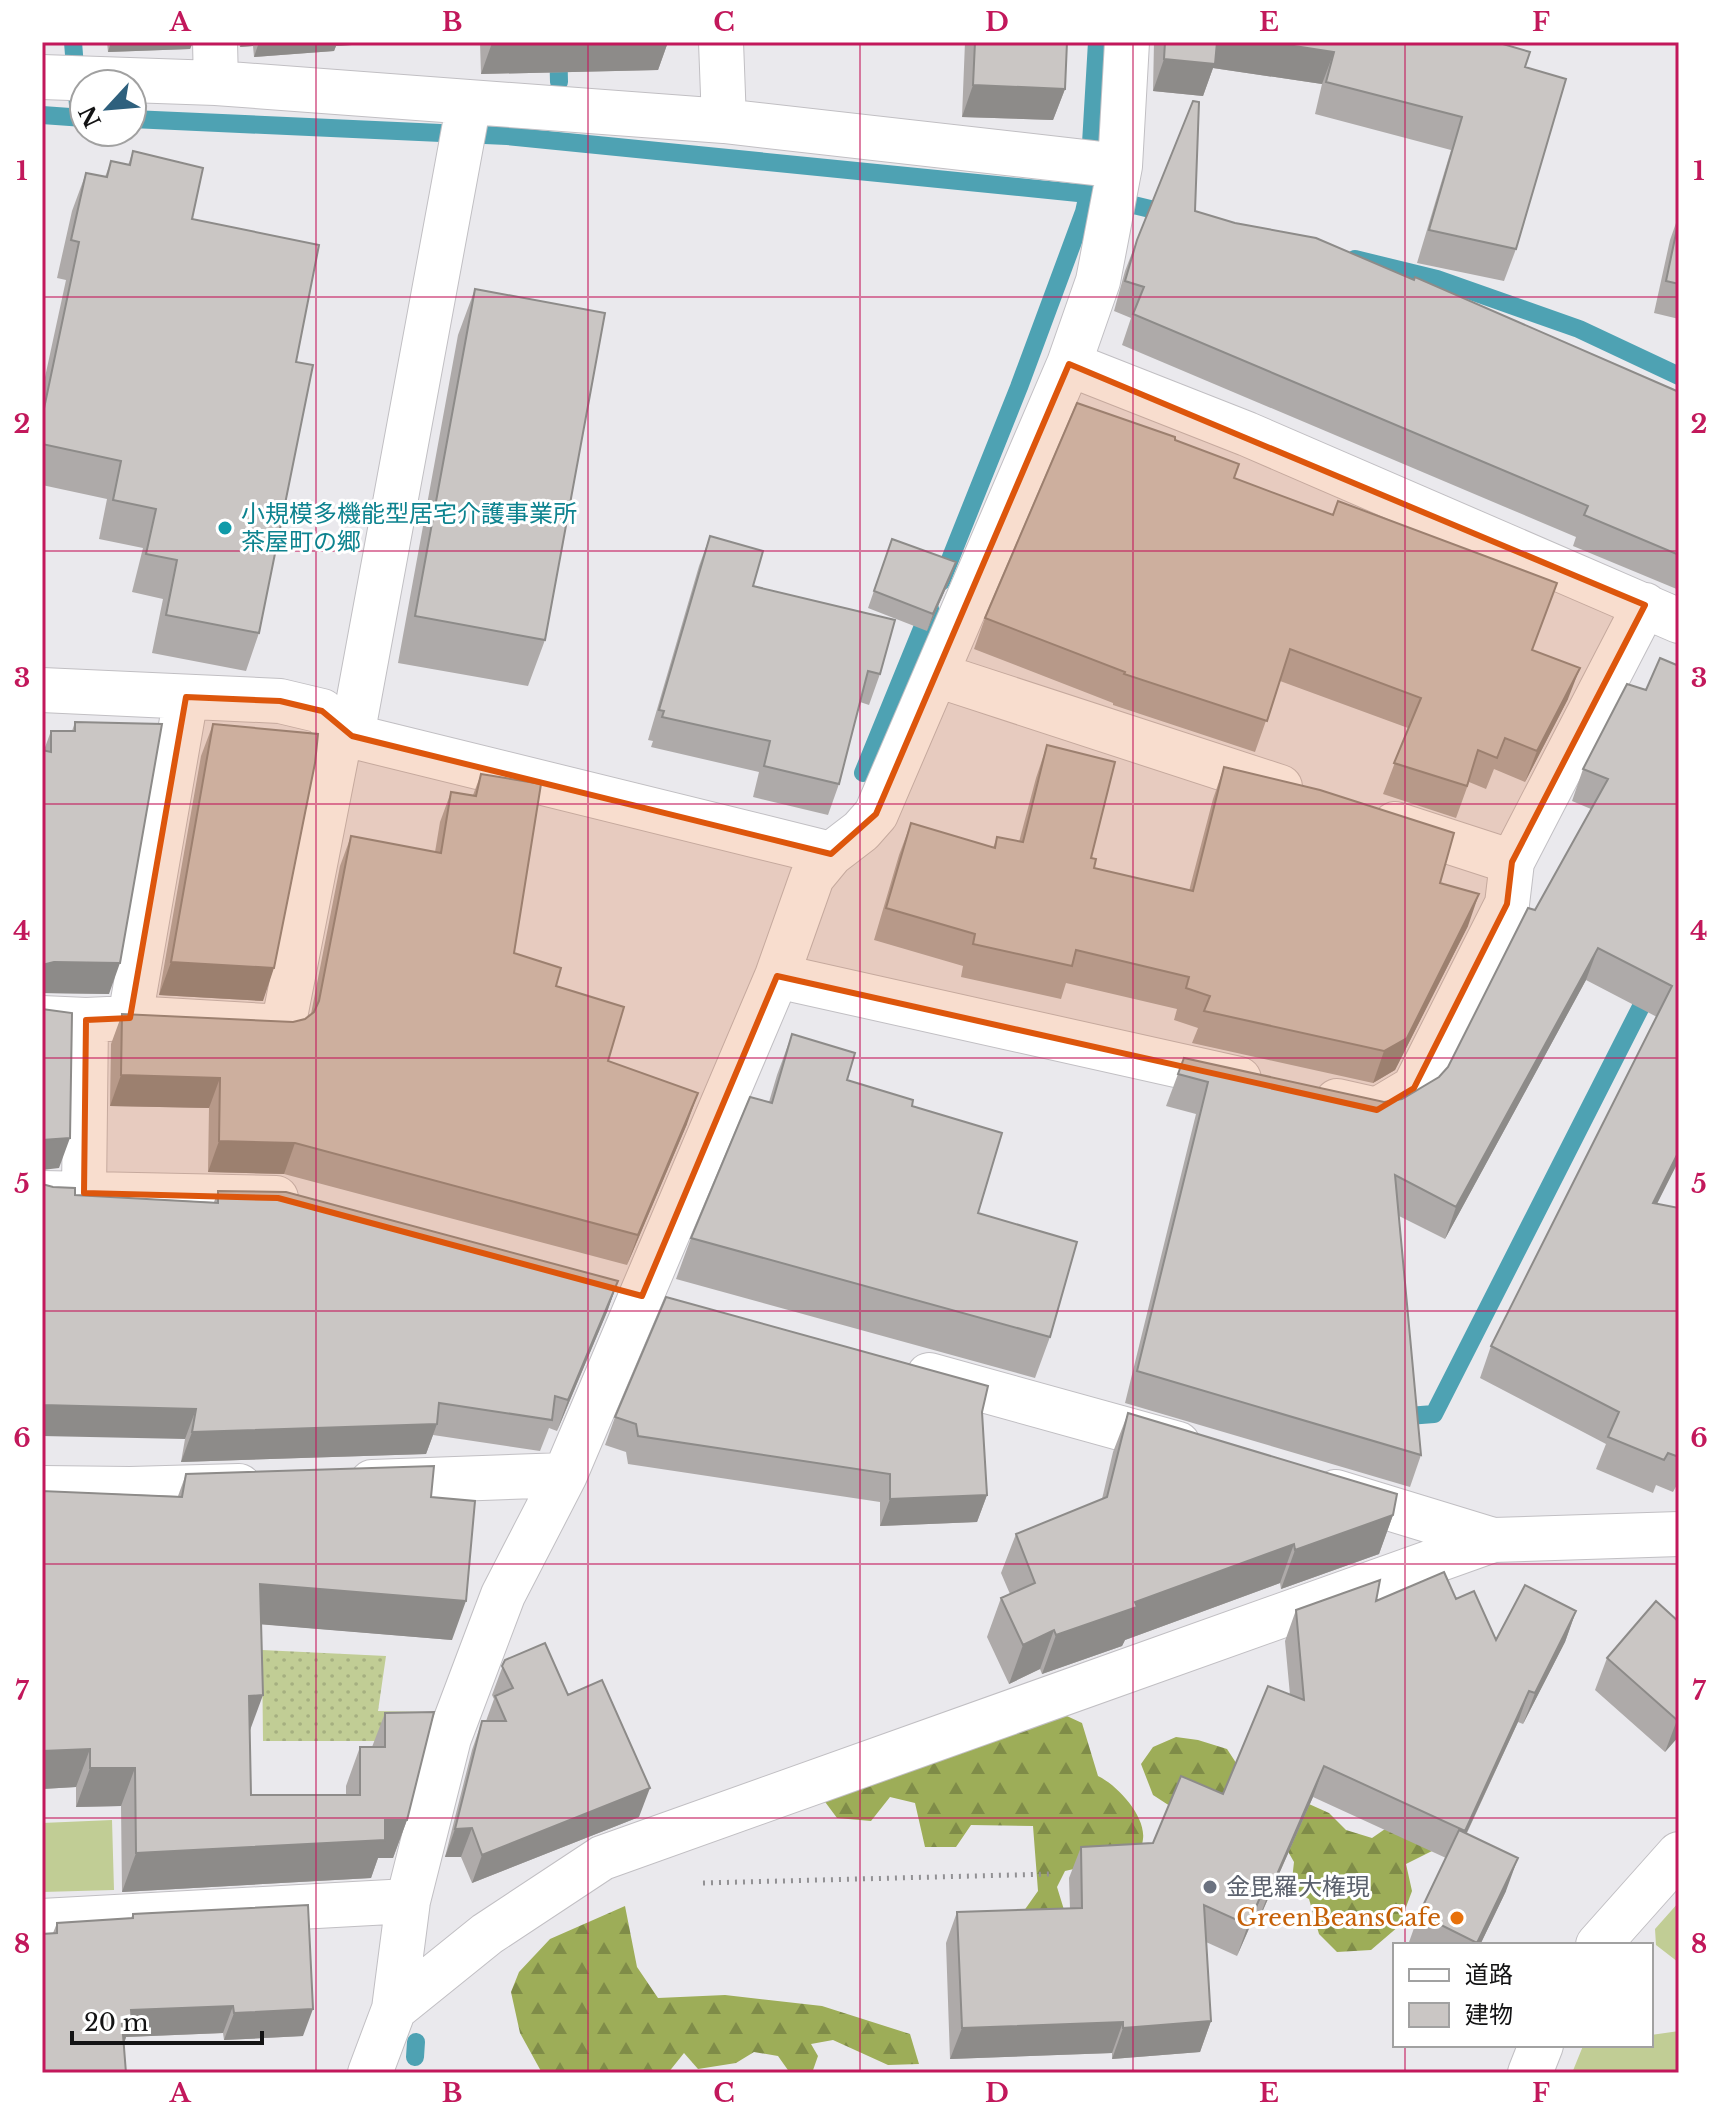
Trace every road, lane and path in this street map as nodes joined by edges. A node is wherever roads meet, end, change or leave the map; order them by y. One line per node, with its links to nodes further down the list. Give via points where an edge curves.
1 (721, 42): 5 (street)
2 (1127, 42): 7 (street)
3 (216, 63): 4 (street); 6 (street)
4 (148, 71)
5 (724, 121): 6 (street); 7 (street)
6 (464, 126): 13 (street)
7 (1107, 178): 8 (street, via 1098,281)
8 (1069, 364): 9 (street, via 1247,434); 10 (street)
9 (1662, 613): 17 (street)
10 (937, 675): 14 (street); 16 (street, via 876,814)
11 (42, 690): 12 (street)
12 (186, 697): 13 (street, via 280,701 322,711); 20 (street)
13 (346, 734): 16 (street); 20 (street, via 283,1027)
14 (1315, 798)
15 (1361, 813): 17 (street)
16 (831, 854): 18 (street, via 812,877)
17 (1512, 862): 18 (street, via 1507,904 1414,1088 1377,1110)
18 (777, 976): 25 (street)
19 (42, 1018): 21 (street)
20 (130, 1018): 21 (street)
21 (86, 1020): 22 (street)
22 (63, 1193): 23 (street, via 278,1198)
23 (308, 1205)
24 (596, 1283): 25 (street)
25 (657, 1300): 28 (street)
26 (884, 1363): 27 (street)
27 (1219, 1457)
28 (565, 1475): 30 (street); 38 (street, via 503,1595 449,1738)
29 (1295, 1480): 34 (street)
30 (332, 1483)
31 (285, 1484): 32 (street)
32 (42, 1488)
33 (1679, 1534): 34 (street)
34 (1493, 1540): 41 (street, via 602,1858 487,1934)
35 (1679, 1854): 40 (street)
36 (1051, 1874): 37 (path)
37 (701, 1883)
38 (408, 1901): 39 (street); 41 (street)
39 (42, 1921)
40 (1600, 1943)
41 (394, 2009): 43 (street)
42 (1540, 2047): 44 (street)
43 (370, 2073)
44 (1530, 2073)

